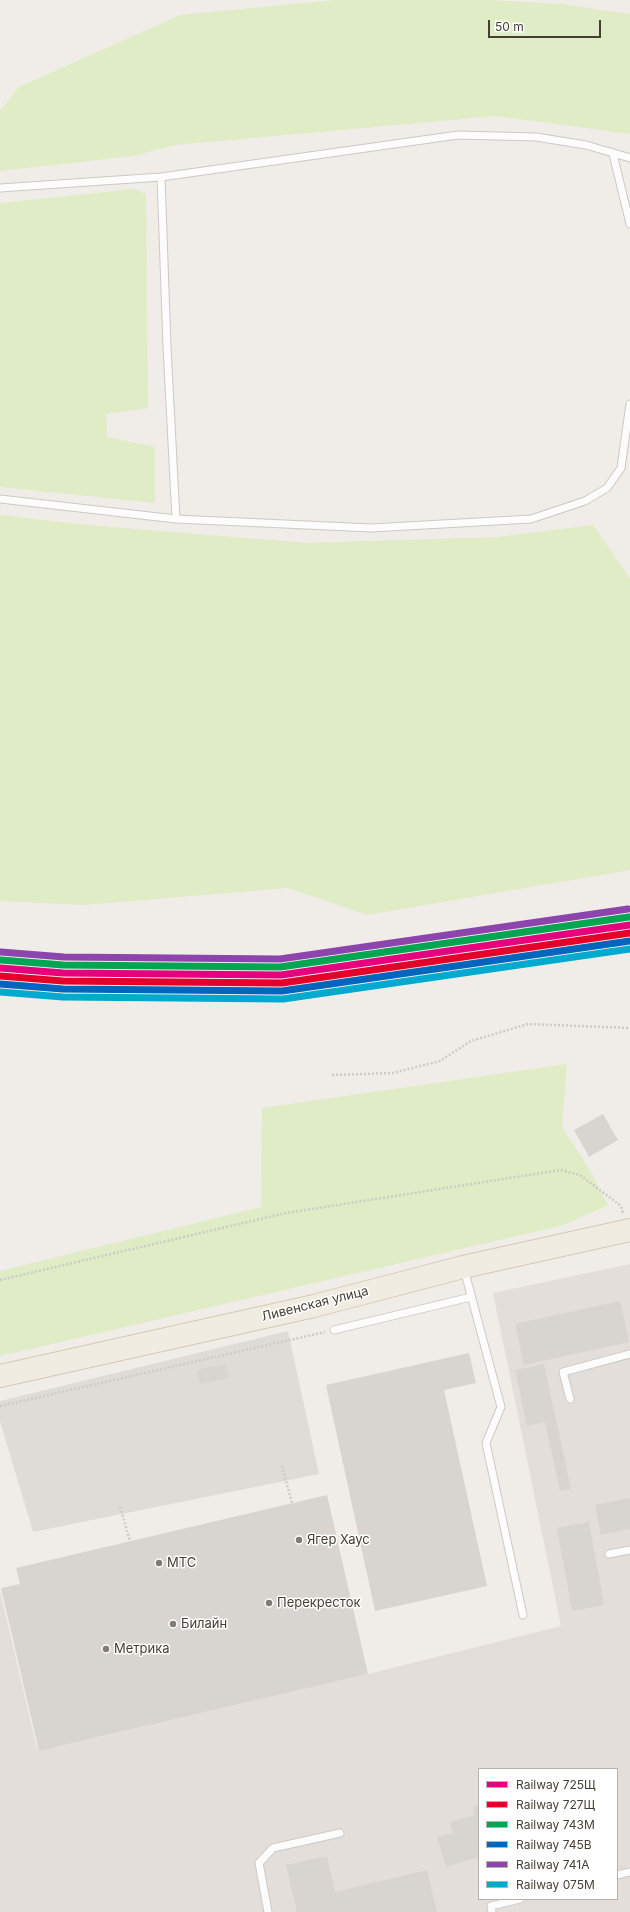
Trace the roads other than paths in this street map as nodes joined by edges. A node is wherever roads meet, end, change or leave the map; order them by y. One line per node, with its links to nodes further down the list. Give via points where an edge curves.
1 (613, 154): 2 (lane); 3 (lane, via 586,145 536,137 458,135); 5 (lane)
2 (630, 158)
3 (161, 177): 4 (lane); 8 (lane)
4 (0, 188)
5 (630, 224)
6 (630, 404): 8 (lane, via 621,468 607,488 585,502 531,519 371,528)
7 (0, 499): 8 (lane)
8 (176, 519)
9 (629, 1233): 10 (main road, Ливенская улица)
10 (463, 1266): 11 (lane); 14 (main road, Ливенская улица, via 307,1307)
11 (471, 1297): 12 (lane); 18 (lane, via 501,1407 486,1443)
12 (334, 1330)
13 (630, 1354): 15 (lane, via 563,1372)
14 (0, 1376)
15 (570, 1400)
16 (630, 1550): 17 (lane)
17 (609, 1554)
18 (523, 1615)
19 (340, 1833): 23 (lane, via 273,1848 259,1863)
20 (630, 1872): 21 (lane)
21 (618, 1875)
22 (516, 1900): 24 (lane, via 491,1906)
23 (268, 1912)
24 (492, 1912)

